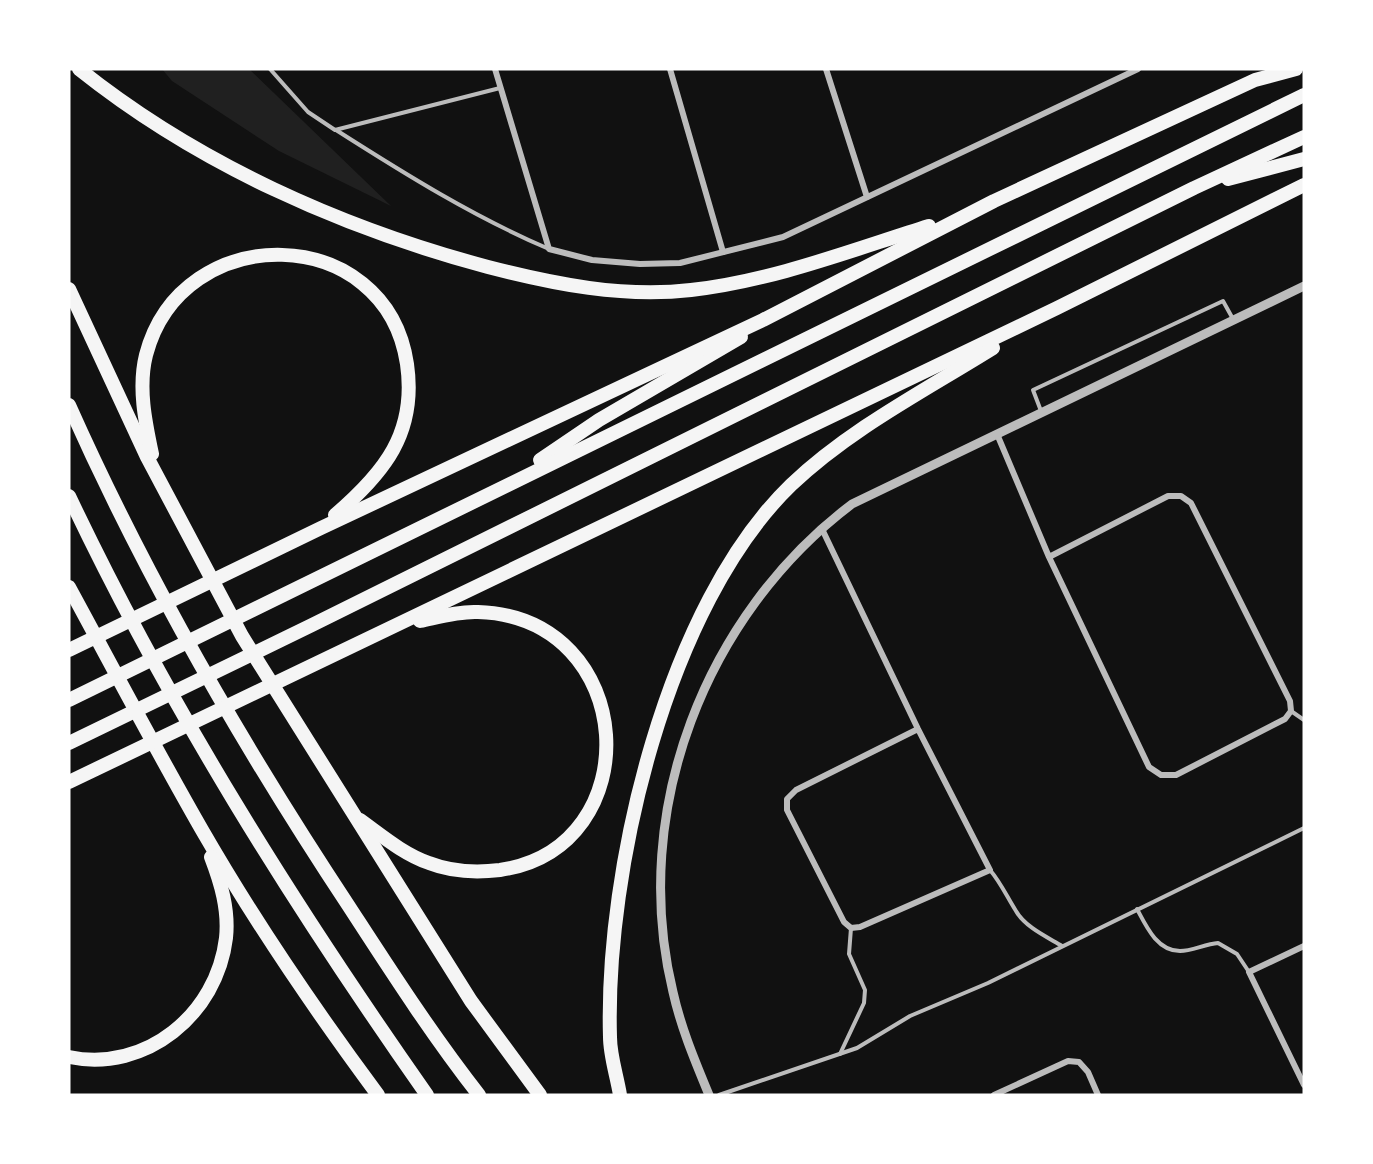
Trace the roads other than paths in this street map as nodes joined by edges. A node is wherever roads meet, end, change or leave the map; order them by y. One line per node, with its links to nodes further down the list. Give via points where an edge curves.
1 (79, 69): 18 (highway, via 137,112 279,191 430,250 568,284 659,292 729,285)
2 (270, 69): 12 (lane, via 308,112)
3 (495, 69): 10 (street)
4 (669, 69): 20 (street)
5 (826, 69): 17 (street)
6 (1118, 69): 9 (street)
7 (1138, 69): 9 (street)
8 (1296, 69): 18 (highway, via 1255,80)
9 (1120, 78): 17 (street)
10 (501, 88): 12 (lane); 19 (street)
11 (1304, 95): 32 (highway)
12 (335, 130): 19 (lane, via 502,229)
13 (1304, 137): 16 (highway)
14 (1304, 159): 16 (highway)
15 (1304, 185): 24 (highway)
16 (1194, 188): 44 (highway)
17 (867, 197): 20 (street, via 783,237)
18 (960, 217): 26 (highway)
19 (549, 249): 20 (street, via 592,260 640,264 680,262)
20 (723, 252)
21 (1304, 286): 27 (street)
22 (69, 289): 25 (highway)
23 (69, 294): 25 (highway)
24 (1058, 309): 38 (highway); 64 (highway, via 834,447 759,522 718,586 682,660 661,715 628,833 617,895 612,965 610,1039)
25 (78, 310): 31 (highway)
26 (763, 320): 32 (highway, via 717,353 599,420); 35 (highway)
27 (1234, 320): 29 (street); 29 (lane, via 1223,301 1033,390)
28 (69, 405): 62 (highway, via 140,552 247,743 369,938)
29 (1042, 412): 30 (street)
30 (997, 434): 34 (street, via 852,504); 36 (street)
31 (157, 476): 35 (highway, via 144,415 143,379 151,342 169,308 195,281 236,260 278,254 317,260 352,277 388,314 405,350 409,388 403,426 388,460 363,490); 46 (highway, via 242,636)
32 (504, 485): 40 (highway)
33 (69, 496): 61 (highway, via 119,599 235,806)
34 (821, 527): 43 (street); 65 (street, via 753,603 717,660 693,712 665,822 661,878 663,935 672,991 688,1046)
35 (321, 528): 39 (highway)
36 (1049, 557): 41 (street, via 1168,496 1181,496 1191,503 1290,701); 41 (street, via 1149,767 1161,776 1176,775 1285,719)
37 (69, 586): 48 (highway)
38 (393, 627): 45 (highway); 46 (highway, via 449,614 478,612 519,619 550,634 579,659 597,689 608,731 604,770 592,803 570,834 545,854 505,869 461,872 428,863)
39 (69, 650)
40 (69, 700)
41 (1291, 711): 42 (lane)
42 (1304, 720)
43 (918, 729): 49 (street); 51 (street, via 796,790 787,799 787,810 844,922)
44 (75, 740)
45 (69, 782)
46 (353, 815): 63 (highway, via 471,1001)
47 (1304, 828): 50 (lane)
48 (202, 830): 56 (highway, via 222,890 226,919 222,960 206,997 178,1029 141,1051 108,1059); 57 (highway)
49 (990, 870): 51 (street); 52 (lane, via 1007,891 1016,913)
50 (1137, 909): 52 (lane); 54 (lane, via 1159,943 1179,951 1218,943 1237,954)
51 (851, 928): 55 (lane, via 849,954 865,990 864,1003)
52 (1062, 946): 55 (lane, via 910,1016)
53 (1304, 946): 54 (street)
54 (1249, 972): 58 (street)
55 (840, 1054): 66 (lane)
56 (69, 1057)
57 (363, 1076): 59 (highway); 60 (highway)
58 (1304, 1085)
59 (378, 1095)
60 (387, 1095)
61 (427, 1095)
62 (479, 1095)
63 (540, 1095)
64 (620, 1095)
65 (709, 1095)
66 (719, 1095)
67 (994, 1095): 68 (street, via 1068,1061 1079,1062 1088,1072)
68 (1098, 1095)

